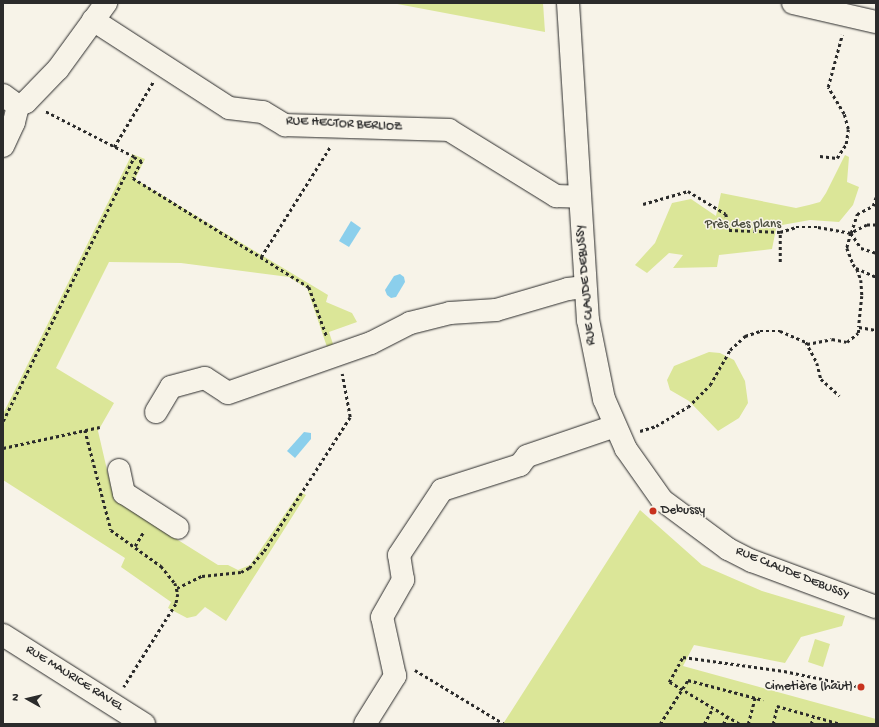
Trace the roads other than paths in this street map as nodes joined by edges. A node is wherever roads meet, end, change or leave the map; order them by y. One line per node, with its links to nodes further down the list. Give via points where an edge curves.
1 (106, 3): 4 (street)
2 (568, 3): 8 (street, RUE CLAUDE DEBUSSY)
3 (793, 3): 5 (street)
4 (93, 20): 6 (street, via 58,69); 8 (street, RUE HECTOR BERLIOZ, via 229,108 263,112 285,125 449,130 556,196)
5 (876, 22)
6 (16, 101): 7 (street, via 14,122)
7 (3, 146)
8 (580, 197): 9 (street, RUE CLAUDE DEBUSSY)
9 (585, 287): 10 (street, via 568,289 496,310 441,315 410,323 371,343 228,393 205,378 171,387); 11 (street, RUE CLAUDE DEBUSSY, via 592,348 604,399)
10 (156, 412)
11 (618, 431): 14 (street, RUE CLAUDE DEBUSSY, via 640,472 662,500 722,545 752,561); 17 (street, via 527,456 520,465 442,490 399,555 403,580 382,617 395,676)
12 (119, 470): 13 (street, via 124,494)
13 (178, 528)
14 (876, 607)
15 (3, 635): 16 (street, RUE MAURICE RAVEL)
16 (144, 724)
17 (365, 724)

